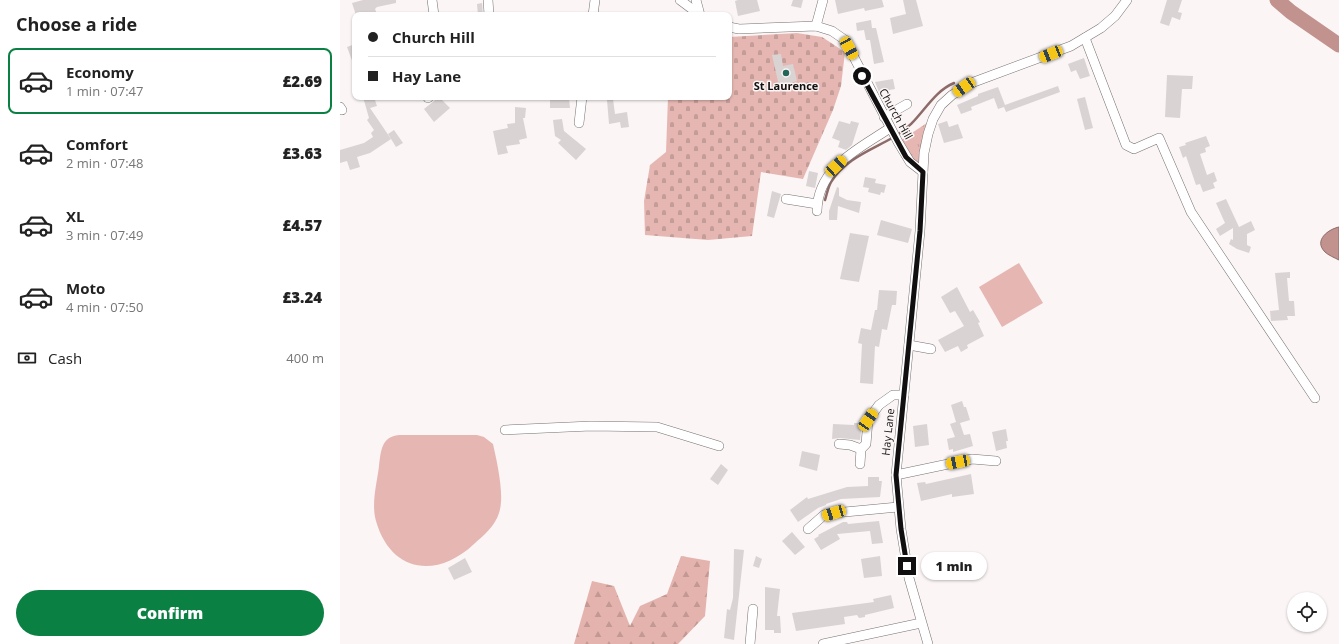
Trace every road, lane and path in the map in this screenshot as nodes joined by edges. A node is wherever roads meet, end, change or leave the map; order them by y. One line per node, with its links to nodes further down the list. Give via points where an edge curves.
1 (432, 0): 8 (street)
2 (488, 0): 9 (street)
3 (595, 0): 10 (street)
4 (680, 0): 11 (street)
5 (696, 0): 12 (street)
6 (823, 0): 13 (street)
7 (1127, 0): 15 (street, Hay Lane, via 1115,16)
8 (434, 12)
9 (489, 12)
10 (593, 12)
11 (696, 12)
12 (699, 12)
13 (816, 26): 14 (street, Church Hill); 18 (street, Church Hill, via 832,31 845,40)
14 (732, 28)
15 (1085, 38): 21 (street, Hay Lane, via 1041,58 974,82 952,95 941,105 933,119 924,153); 26 (street, via 1126,145 1134,149 1159,138 1191,212)
16 (582, 100): 19 (street)
17 (907, 104): 18 (street)
18 (884, 117): 20 (street, Church Hill)
19 (579, 123)
20 (891, 131): 21 (street, Church Hill, via 910,162); 22 (street, via 845,158 828,174 820,189 817,208)
21 (923, 172): 23 (street, Hay Lane)
22 (786, 199)
23 (909, 345): 24 (street); 25 (street, Hay Lane)
24 (931, 349)
25 (904, 395): 30 (street, via 893,395 879,405 868,420 866,444); 33 (street, Hay Lane)
26 (1315, 398)
27 (506, 430): 29 (street, via 591,426 657,427)
28 (839, 444): 30 (street)
29 (719, 446)
30 (861, 449): 32 (street)
31 (996, 461): 33 (street, via 972,459)
32 (860, 464)
33 (896, 475): 34 (street, Hay Lane)
34 (898, 507): 35 (street, via 824,515); 37 (street, Hay Lane, via 909,578)
35 (808, 529)
36 (753, 609): 38 (street)
37 (922, 623): 39 (street); 40 (street, Hay Lane)
38 (750, 644)
39 (823, 644)
40 (928, 644)

